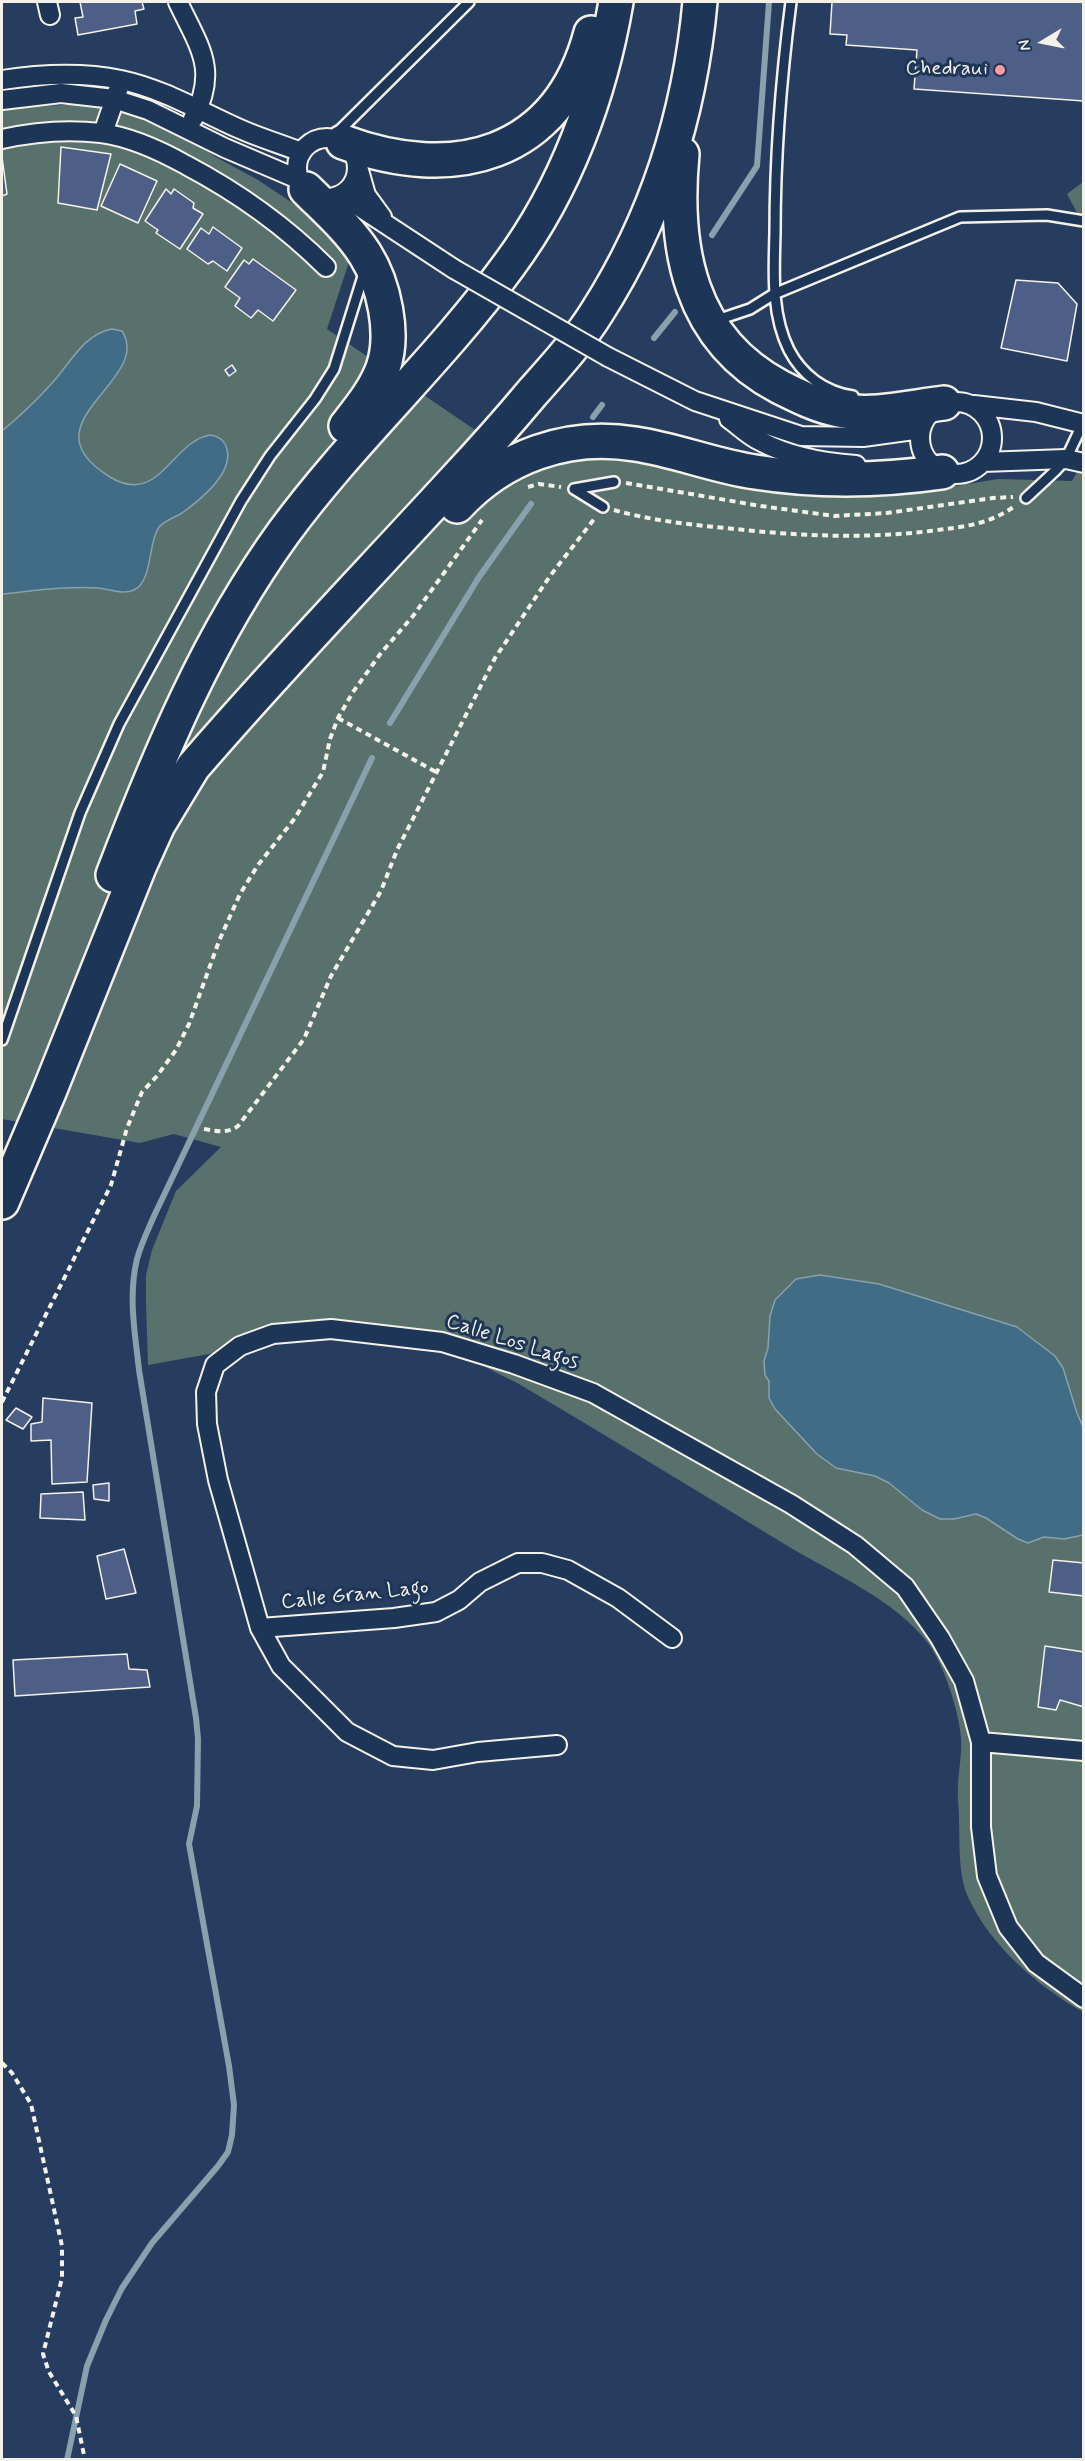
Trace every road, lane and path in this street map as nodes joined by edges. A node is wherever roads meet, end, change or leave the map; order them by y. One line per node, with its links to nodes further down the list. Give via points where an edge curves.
1 (178, 2): 12 (street, via 207,68)
2 (469, 2): 16 (lane)
3 (597, 2): 16 (highway, via 586,51 573,81 548,115 517,139 478,155 436,161 391,157)
4 (616, 2): 39 (highway, via 591,105 541,215 483,298 321,483 252,580 195,679 167,738)
5 (700, 2): 9 (highway)
6 (791, 2): 23 (lane, via 776,148)
7 (2, 80): 8 (street, via 65,75)
8 (122, 80): 10 (street); 12 (street)
9 (689, 86): 24 (highway, via 679,185 680,222 689,276); 39 (highway, via 669,163 648,214 597,312 476,458 193,767)
10 (114, 99): 11 (street, via 61,93); 13 (street); 14 (street)
11 (2, 100)
12 (198, 109): 13 (street); 17 (street)
13 (188, 128): 18 (street)
14 (103, 133): 15 (street, via 43,132); 22 (street, via 146,146 220,183 287,230)
15 (2, 140)
16 (343, 146): 17 (street, via 321,138); 18 (street, via 357,171 354,182 347,191); 20 (street, via 366,195)
17 (301, 152): 18 (street, via 297,170)
18 (314, 189): 20 (street, via 349,200); 21 (highway)
19 (1083, 221): 23 (lane, via 1047,215 960,217)
20 (389, 225): 25 (street, bridge, via 454,269 608,357)
21 (364, 252): 39 (highway, via 385,310 383,369 364,402 237,572 177,679 133,780 113,847); 40 (lane, via 362,284 334,369 241,501 97,771 57,874)
22 (326, 267)
23 (774, 294): 24 (lane, via 750,309); 26 (lane, via 788,348 798,364 825,388)
24 (709, 321): 26 (highway, via 735,355 764,379 811,401 860,412)
25 (716, 410): 26 (street, via 801,436 863,437); 30 (street, via 760,441 816,459 877,466)
26 (939, 411): 27 (street, via 1036,412); 29 (street, via 989,421 989,453); 30 (street, via 920,444)
27 (1083, 423): 28 (lane)
28 (1075, 461): 29 (street); 34 (lane, via 1056,471)
29 (983, 462): 30 (street, via 964,474)
30 (934, 465): 39 (highway, via 907,477 798,478 730,468 656,448 616,442 558,446 507,465 461,501 223,758)
31 (614, 482): 32 (lane)
32 (574, 489): 33 (path, via 539,483); 35 (lane)
33 (518, 490)
34 (1026, 498): 35 (path, via 997,518 973,525 851,537 688,525)
35 (603, 507): 38 (path, via 495,658)
36 (487, 514): 37 (path, via 413,616 381,653)
37 (338, 718): 38 (path); 44 (path, via 323,772 240,894 189,1024 176,1050 142,1092 111,1185)
38 (436, 772): 41 (path, via 381,891 331,976 304,1039 238,1126 225,1131)
39 (102, 931): 42 (highway); 43 (highway, via 49,1092)
40 (2, 1040)
41 (204, 1128)
42 (2, 1163)
43 (2, 1202)
44 (2, 1402)
45 (260, 1628): 46 (street, Calle Gran Lago, via 435,1612 518,1563 542,1563 568,1570 618,1598); 47 (street, Calle Los Lagos, via 218,1480 207,1424 206,1392 215,1365 240,1346 273,1334 331,1329 442,1342 593,1394 791,1504 855,1545 905,1587 922,1610 964,1681); 48 (street, Calle Los Lagos, via 281,1666 347,1732 393,1756 433,1760)
46 (672, 1638)
47 (981, 1742): 49 (street); 50 (street, Calle Los Lagos, via 981,1827 987,1876 1008,1927 1036,1963)
48 (557, 1745)
49 (1083, 1751)
50 (1083, 1998)
51 (2, 2063): 52 (path, via 31,2104 62,2246 62,2278 43,2354 49,2372 76,2416)
52 (85, 2460)

